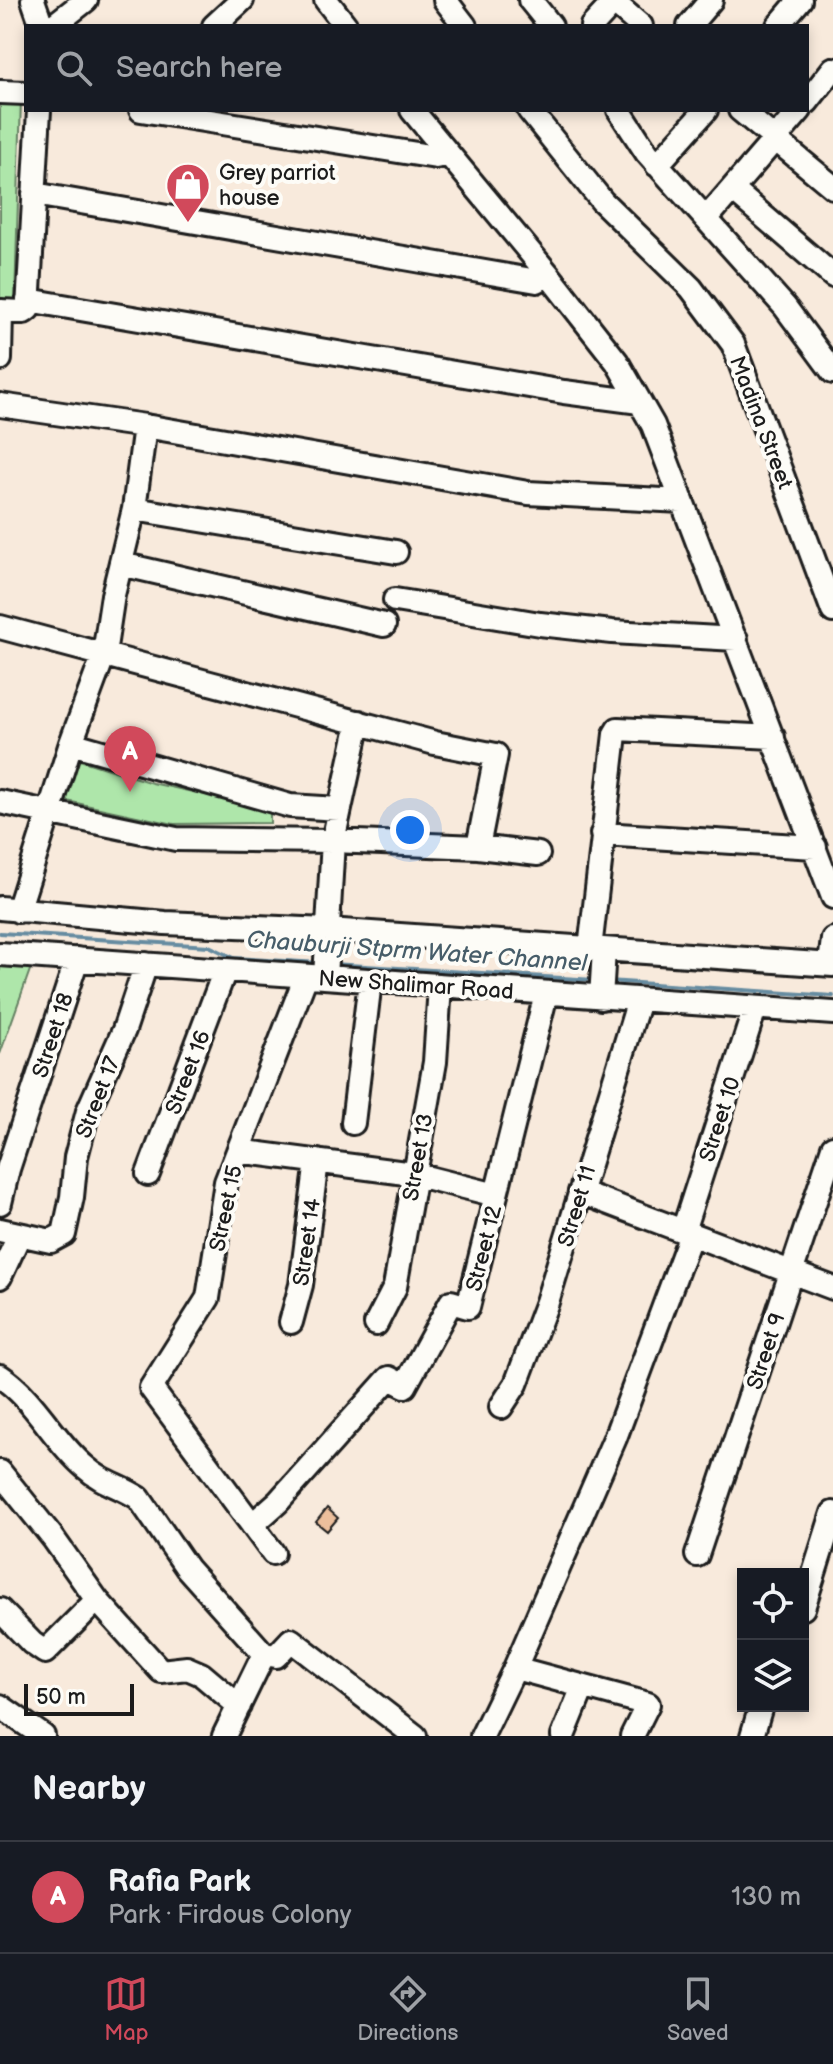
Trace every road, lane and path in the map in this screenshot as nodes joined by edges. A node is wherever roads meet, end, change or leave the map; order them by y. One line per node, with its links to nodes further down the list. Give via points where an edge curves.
1 (33, 0): 10 (street)
2 (86, 0): 11 (street)
3 (242, 0): 12 (street)
4 (326, 0): 13 (street)
5 (445, 0): 14 (street)
6 (530, 0): 15 (street)
7 (711, 0): 18 (street)
8 (800, 0): 19 (street)
9 (614, 1): 16 (street); 17 (street)
10 (41, 24)
11 (56, 24)
12 (216, 24)
13 (344, 24)
14 (463, 24)
15 (549, 24)
16 (594, 24)
17 (639, 24)
18 (691, 24)
19 (780, 24)
20 (0, 92): 21 (street)
21 (24, 93)
22 (39, 112): 35 (street)
23 (154, 112): 31 (street, via 436,157)
24 (414, 112): 31 (street)
25 (531, 112): 51 (street, Madina Street, via 602,201 691,288 733,344)
26 (620, 112): 32 (street)
27 (704, 112): 32 (street)
28 (742, 112): 30 (street)
29 (798, 112): 30 (street)
30 (775, 139): 33 (street); 34 (street)
31 (447, 154): 37 (street)
32 (657, 165): 36 (street)
33 (833, 187)
34 (733, 190): 36 (street); 38 (street)
35 (34, 194): 37 (street, via 537,281); 39 (street)
36 (706, 219): 42 (street, via 785,307)
37 (548, 274): 43 (street, via 617,362)
38 (833, 276)
39 (28, 300): 40 (street, via 26,312); 43 (street)
40 (0, 311): 41 (street)
41 (0, 359)
42 (833, 372)
43 (640, 402): 46 (street)
44 (0, 405): 45 (street)
45 (145, 426): 46 (street, via 528,493); 47 (street)
46 (682, 501): 54 (street)
47 (134, 509): 48 (street); 49 (street)
48 (396, 552)
49 (121, 564): 52 (street); 55 (street)
50 (395, 600): 54 (street, via 540,624)
51 (833, 611)
52 (384, 625)
53 (0, 627): 55 (street)
54 (736, 639): 57 (street)
55 (104, 654): 56 (street); 58 (street)
56 (359, 722): 60 (street, Street 15); 64 (street, via 496,755)
57 (773, 737): 62 (street, via 618,729); 65 (street)
58 (71, 743): 60 (street, via 290,806); 61 (street)
59 (0, 802): 61 (street)
60 (339, 809): 63 (street, Street 15)
61 (48, 814): 63 (street, via 176,839); 68 (street)
62 (602, 834): 65 (street); 71 (street)
63 (333, 841): 64 (street); 69 (street, Street 15)
64 (478, 847): 66 (street)
65 (815, 847): 67 (street)
66 (538, 854)
67 (833, 897)
68 (9, 909): 69 (street)
69 (327, 936): 71 (street); 77 (street, Street 15)
70 (833, 939): 75 (street)
71 (599, 953): 75 (street); 80 (street)
72 (0, 954): 73 (street, New Shalimar Road)
73 (77, 959): 74 (street, New Shalimar Road); 93 (street, Street 18)
74 (146, 964): 76 (street, New Shalimar Road); 96 (street, Street 17, via 88,1111 64,1234 51,1241)
75 (831, 964)
76 (225, 970): 77 (street, New Shalimar Road); 89 (street, Street 16)
77 (319, 974): 78 (street, New Shalimar Road); 87 (street, Street 15)
78 (370, 981): 79 (street, New Shalimar Road); 85 (street)
79 (440, 986): 81 (street, New Shalimar Road); 90 (street, Street 13, via 435,1062)
80 (602, 993): 81 (street, New Shalimar Road); 82 (street, New Shalimar Road)
81 (546, 994): 92 (street, Street 12)
82 (639, 1000): 83 (street, New Shalimar Road); 91 (street, Street 11)
83 (755, 1008): 84 (street, New Shalimar Road); 95 (street, Street 10)
84 (833, 1013)
85 (353, 1123)
86 (833, 1147): 97 (street, Street 9)
87 (238, 1151): 88 (street); 106 (street, Street 15, via 226,1182 208,1298 151,1388)
88 (317, 1161): 90 (street); 100 (street, Street 14)
89 (148, 1174)
90 (413, 1174): 92 (street); 101 (street, Street 13, via 395,1287)
91 (580, 1192): 95 (street); 103 (street, Street 11, via 547,1302 516,1384)
92 (496, 1195): 106 (street, Street 12, via 468,1307 451,1302 405,1386 389,1378)
93 (0, 1203)
94 (0, 1230): 96 (street)
95 (687, 1232): 97 (street); 113 (street, Street 10, via 615,1438)
96 (23, 1236): 98 (street)
97 (792, 1270): 99 (street); 108 (street, Street 9)
98 (1, 1274)
99 (833, 1288)
100 (291, 1322)
101 (376, 1324)
102 (0, 1376): 112 (street, via 18,1388 84,1467 139,1498 187,1568)
103 (501, 1407)
104 (0, 1472): 110 (street)
105 (833, 1513): 109 (street)
106 (252, 1525): 107 (street)
107 (273, 1553)
108 (697, 1555)
109 (809, 1589)
110 (97, 1600): 111 (street, via 45,1652); 116 (street, via 161,1671 187,1668 201,1674)
111 (0, 1610)
112 (264, 1654): 116 (street); 120 (street, via 276,1656 291,1640)
113 (515, 1668): 114 (street); 121 (street, Street 10)
114 (583, 1687): 122 (street); 123 (street, via 648,1704)
115 (0, 1706): 118 (street)
116 (239, 1706): 119 (street)
117 (759, 1712): 124 (street)
118 (43, 1736)
119 (224, 1736)
120 (415, 1736)
121 (482, 1736)
122 (563, 1736)
123 (632, 1736)
124 (752, 1736)

